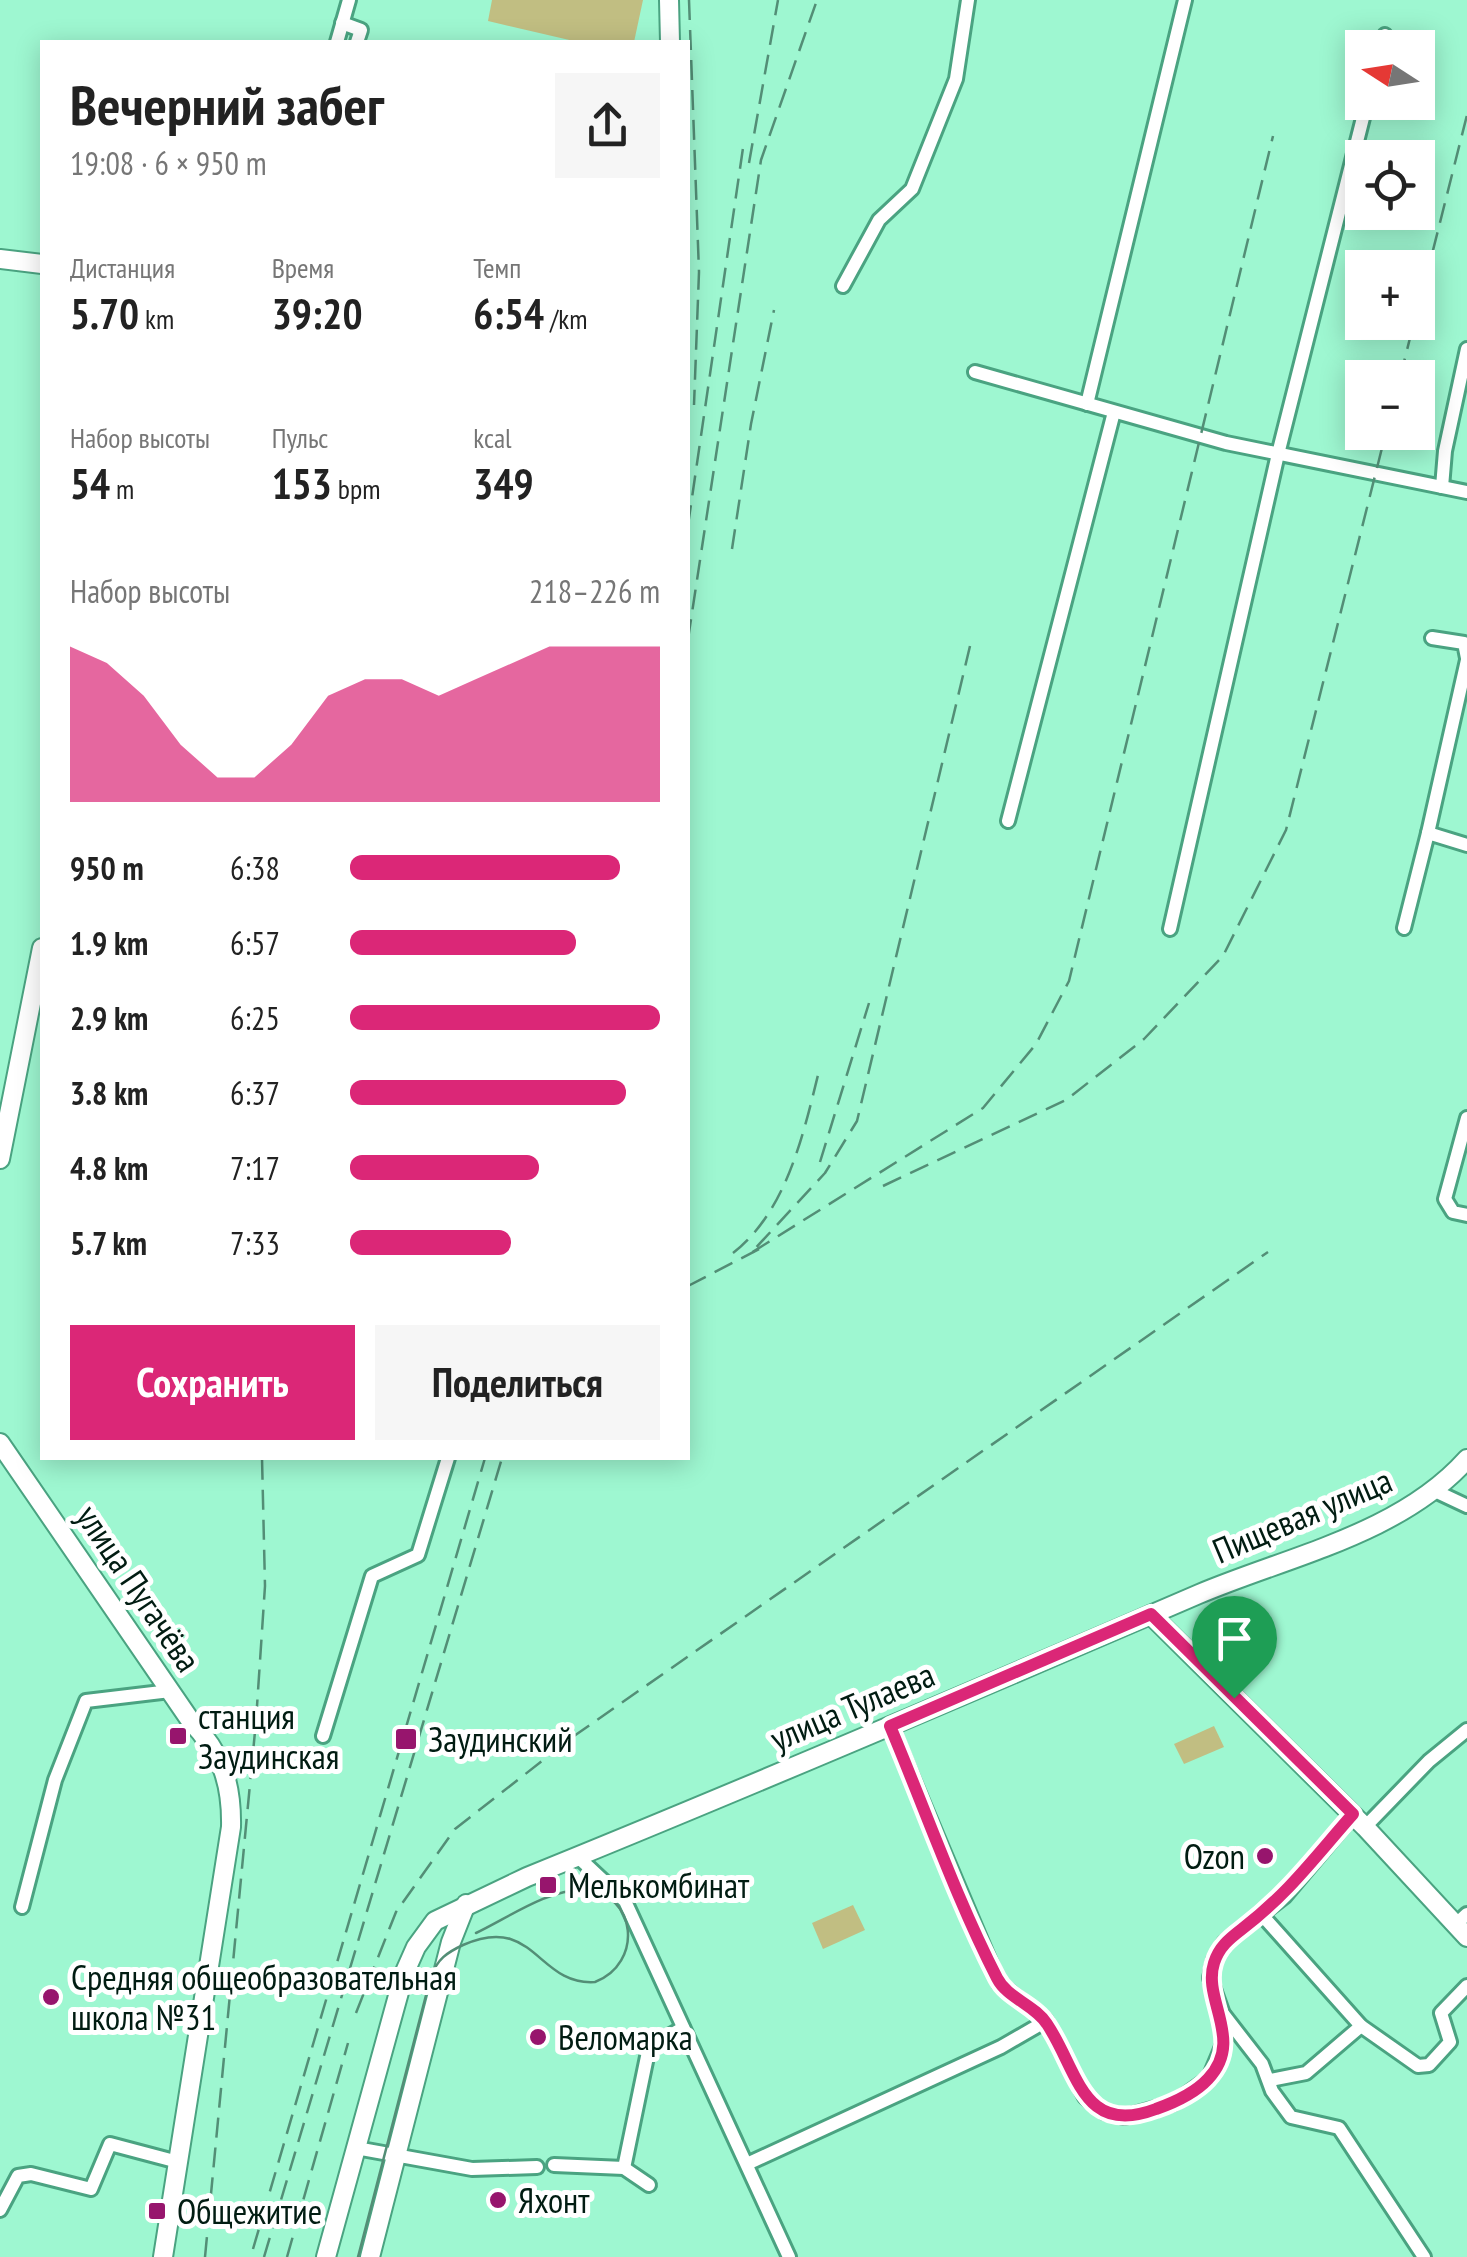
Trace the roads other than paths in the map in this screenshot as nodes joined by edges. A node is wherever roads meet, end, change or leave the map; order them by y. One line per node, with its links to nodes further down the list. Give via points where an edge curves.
1 (349, 0): 5 (street)
2 (670, 0): 8 (main road)
3 (968, 0): 12 (street, via 956,80 912,190 879,220)
4 (1185, 0): 15 (street)
5 (342, 23): 6 (street); 7 (street, via 361,30)
6 (338, 40)
7 (358, 40)
8 (670, 40)
9 (1363, 120): 17 (street)
10 (0, 259): 11 (main road)
11 (40, 264)
12 (842, 286)
13 (1467, 349): 18 (street)
14 (975, 372): 15 (street)
15 (1087, 404): 16 (street)
16 (1114, 412): 17 (street); 22 (street)
17 (1278, 454): 18 (street); 26 (street)
18 (1442, 487): 19 (street)
19 (1467, 492)
20 (1432, 638): 21 (street, via 1464,642)
21 (1467, 659): 23 (street)
22 (1008, 822)
23 (1428, 833): 24 (street); 25 (street)
24 (1467, 846)
25 (1404, 928)
26 (1170, 929)
27 (40, 958): 29 (main road)
28 (1467, 1118): 30 (street, via 1445,1199 1452,1212)
29 (0, 1159)
30 (1467, 1215)
31 (0, 1443): 37 (main road, улица Пугачёва)
32 (1467, 1459): 34 (main road, Пищевая улица)
33 (447, 1460): 42 (street, via 418,1555 372,1576)
34 (1433, 1490): 35 (street); 36 (main road, Пищевая улица, via 1402,1513)
35 (1467, 1506)
36 (1151, 1614): 40 (main road, улица Тулаева); 43 (main road)
37 (170, 1691): 38 (main road, улица Пугачёва); 46 (street, via 86,1701 55,1780)
38 (190, 1720): 39 (street, улица Пугачёва); 57 (main road, улица Пугачёва, via 216,1748 232,1790 231,1827)
39 (225, 1722)
40 (890, 1726): 44 (main road, улица Тулаева); 51 (street, via 999,1983)
41 (1467, 1730): 43 (street)
42 (323, 1736)
43 (1359, 1821): 47 (street); 48 (main road)
44 (578, 1856): 45 (main road, улица Тулаева); 53 (street, via 625,1901)
45 (466, 1904): 55 (main road, улица Тулаева, via 434,1922 416,1947); 56 (main road)
46 (22, 1907)
47 (1262, 1914): 50 (street, via 1224,1943 1214,1960 1210,1978); 52 (street)
48 (1463, 1925)
49 (1467, 1986): 52 (street, via 1441,2013 1450,2042 1424,2067)
50 (1222, 2014): 51 (street, via 1224,2042 1209,2078 1174,2102 1124,2118 1084,2096); 54 (street)
51 (1046, 2021): 58 (street)
52 (1360, 2026): 54 (street, via 1306,2073)
53 (683, 2028): 58 (street); 61 (street, via 649,2047)
54 (1270, 2080): 68 (street, via 1291,2117 1339,2128)
55 (356, 2148): 56 (street); 65 (main road, улица Тулаева)
56 (395, 2156): 60 (street, via 472,2169); 66 (main road)
57 (178, 2162): 63 (street, via 110,2144 91,2189 18,2176); 64 (main road, улица Пугачёва)
58 (747, 2164): 67 (street)
59 (554, 2165): 61 (street)
60 (537, 2166)
61 (624, 2168): 62 (street)
62 (649, 2185)
63 (0, 2210)
64 (163, 2257)
65 (326, 2257)
66 (370, 2257)
67 (789, 2257)
68 (1424, 2257)

